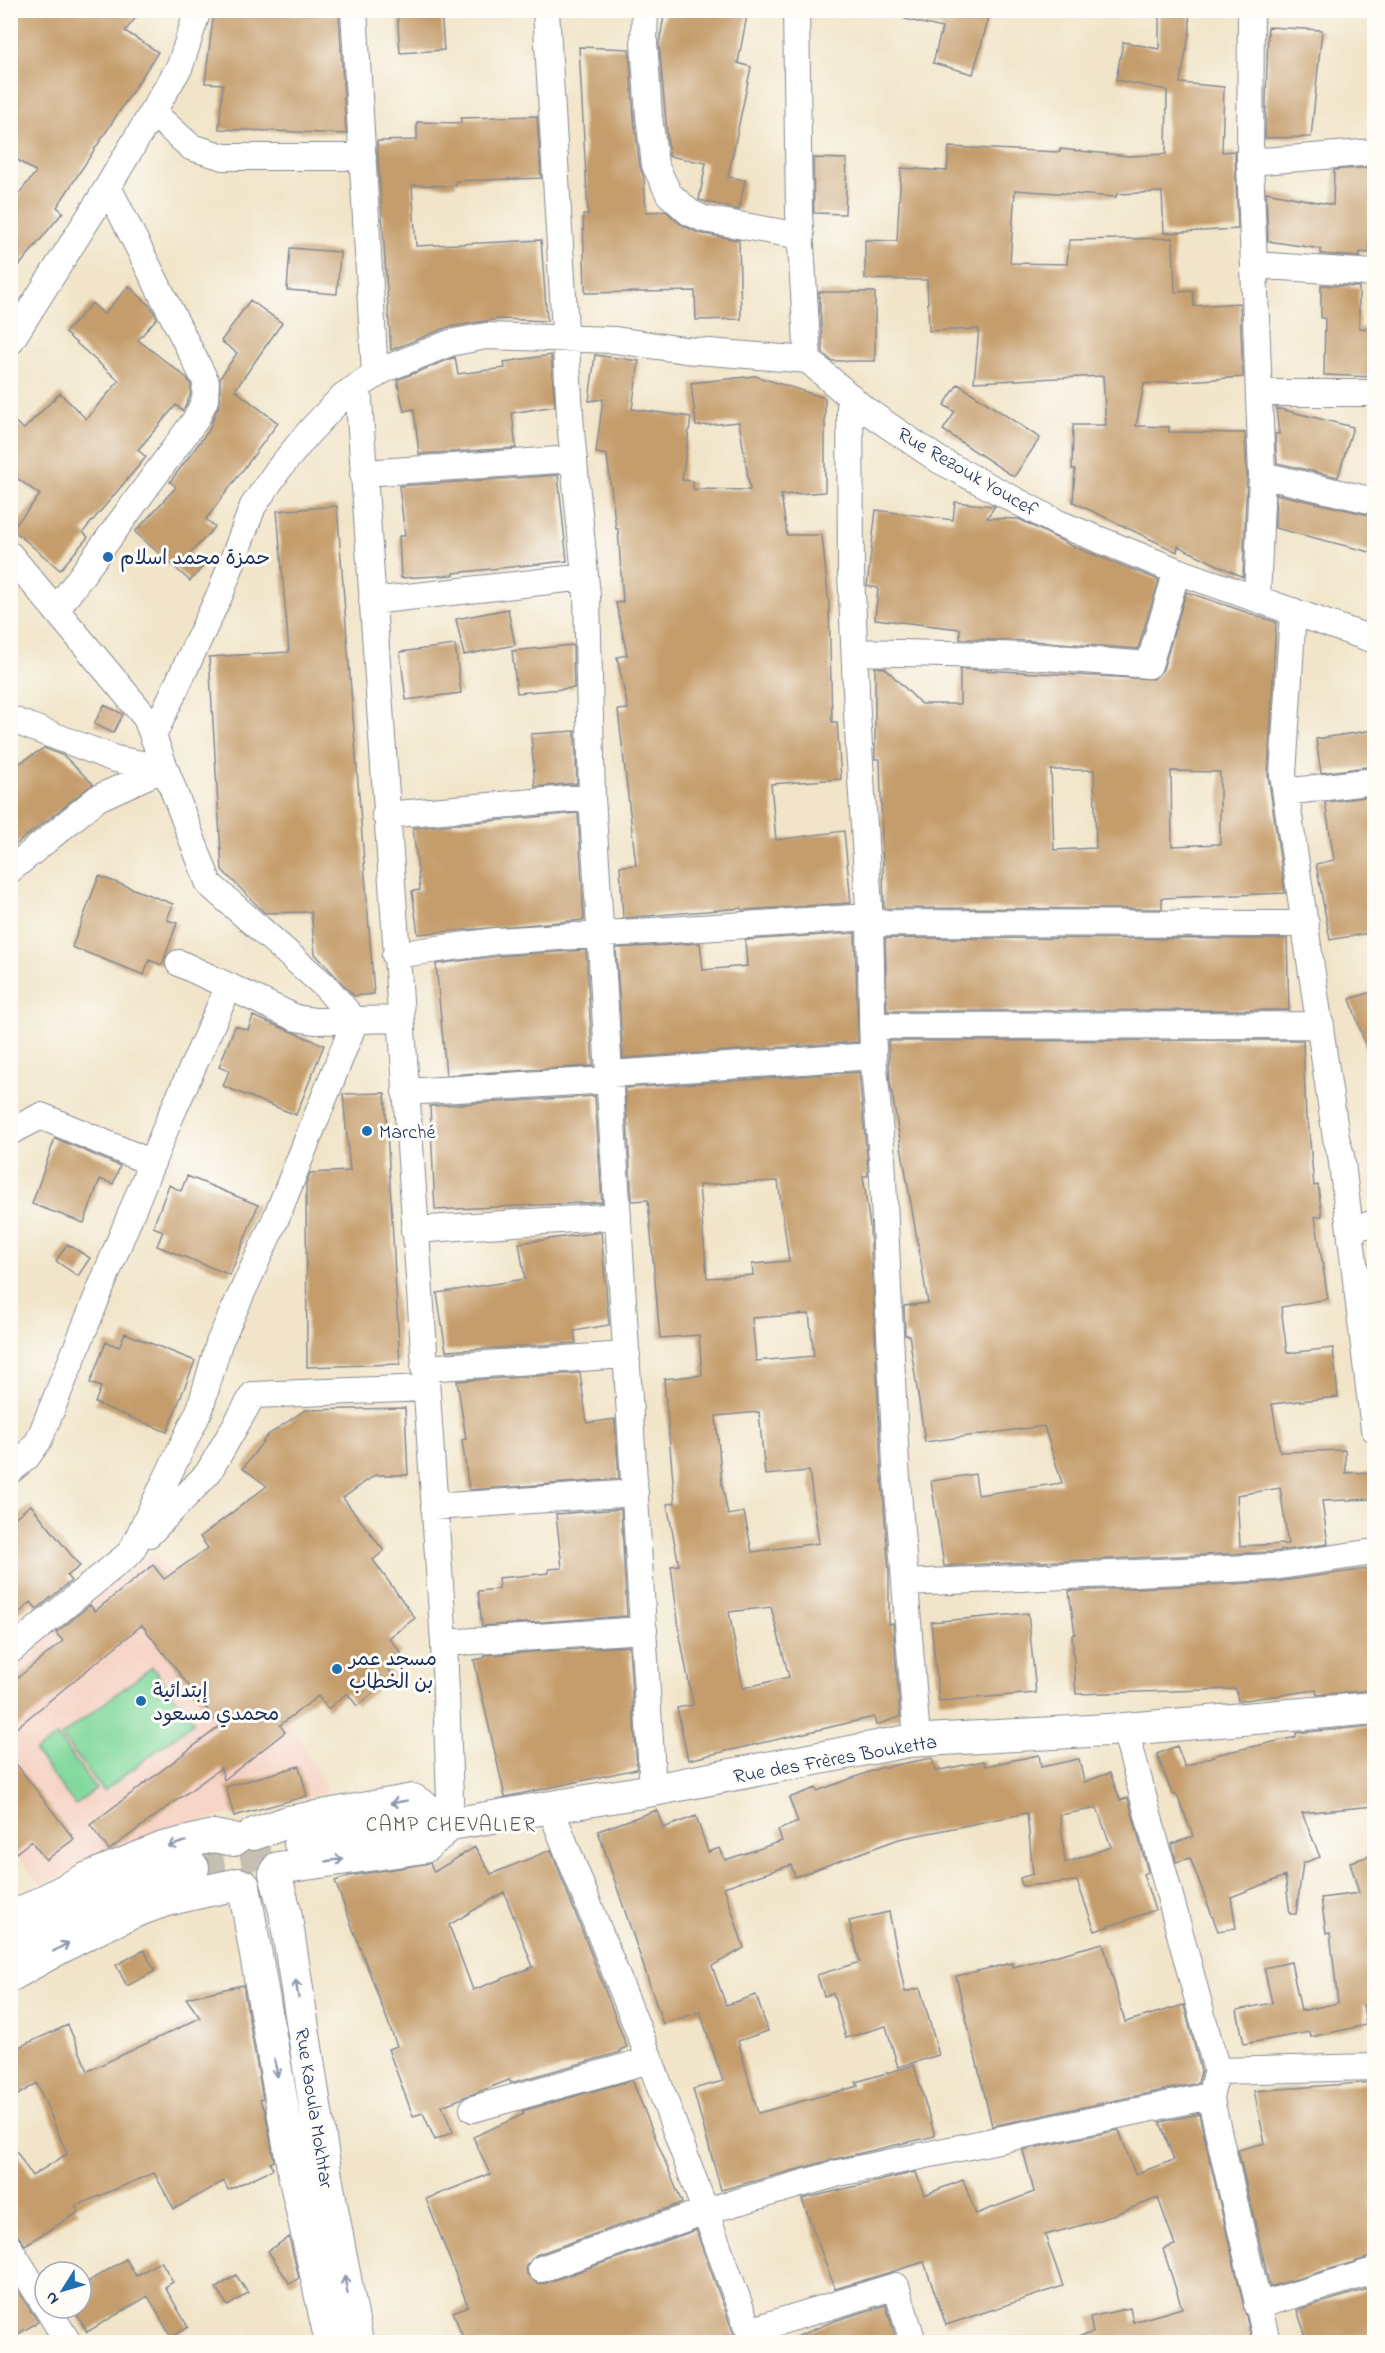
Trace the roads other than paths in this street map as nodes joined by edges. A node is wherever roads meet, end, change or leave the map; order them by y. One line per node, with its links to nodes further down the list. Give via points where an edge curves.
1 (198, 10): 7 (street, via 180,66)
2 (354, 10): 9 (street)
3 (546, 10): 15 (street)
4 (645, 10): 12 (street, via 644,42 655,165 669,194 689,212 705,219)
5 (796, 10): 12 (street)
6 (1251, 10): 10 (street)
7 (153, 112): 9 (street, via 191,147 225,157); 11 (street)
8 (1374, 152): 10 (street)
9 (363, 157): 18 (street)
10 (1250, 162): 13 (street)
11 (108, 187): 16 (street); 31 (street, via 206,382 205,400 196,419)
12 (801, 236): 17 (street)
13 (1254, 265): 14 (street); 19 (street)
14 (1374, 273)
15 (565, 338): 17 (street); 18 (street, via 468,338); 22 (street)
16 (10, 342)
17 (808, 360): 21 (street, Rue Rezouk Youcef)
18 (367, 380): 23 (street); 36 (street, via 329,410 262,492 247,519 221,592)
19 (1260, 393): 20 (street); 24 (street)
20 (1374, 393)
21 (850, 396): 27 (street, Rue Rezouk Youcef, via 939,460 1058,523); 34 (street)
22 (574, 459): 23 (street); 28 (street)
23 (363, 473): 30 (street)
24 (1262, 474): 25 (street); 29 (street)
25 (1374, 501)
26 (10, 555): 31 (street)
27 (1177, 571): 29 (street, Rue Rezouk Youcef); 34 (street, via 1149,665 1031,656)
28 (585, 577): 30 (street); 40 (street)
29 (1257, 599): 32 (street, Rue Rezouk Youcef)
30 (372, 601): 41 (street)
31 (57, 609): 36 (street, via 146,718)
32 (1293, 611): 33 (street, Rue Rezouk Youcef); 39 (street, via 1284,756)
33 (1374, 640)
34 (855, 652): 43 (street)
35 (10, 719): 37 (street, via 115,759)
36 (153, 736): 37 (street)
37 (164, 768): 42 (street, via 98,798); 50 (street, via 209,884 326,987)
38 (1374, 781): 39 (street)
39 (1286, 792): 44 (street)
40 (592, 797): 41 (street); 45 (street)
41 (386, 815): 46 (street)
42 (10, 870)
43 (870, 920): 44 (street); 45 (street); 52 (street)
44 (1306, 924): 51 (street)
45 (600, 935): 46 (street, via 496,941); 54 (street)
46 (395, 955): 49 (street)
47 (179, 963): 48 (street)
48 (229, 986): 50 (street, via 296,1018); 57 (street)
49 (400, 1019): 50 (street); 55 (street)
50 (355, 1021): 68 (street, via 276,1218 219,1343 200,1409)
51 (1322, 1025): 52 (street); 59 (street)
52 (872, 1026): 53 (street)
53 (873, 1056): 54 (street); 70 (street)
54 (611, 1077): 55 (street); 58 (street)
55 (405, 1092): 60 (street)
56 (10, 1132): 57 (street, via 41,1116)
57 (152, 1163): 65 (street, via 39,1440)
58 (618, 1216): 60 (street); 61 (street)
59 (1362, 1226): 63 (street)
60 (414, 1230): 62 (street)
61 (627, 1355): 62 (street); 66 (street)
62 (425, 1378): 67 (street); 68 (street, via 253,1395 208,1473)
63 (1372, 1392): 64 (street)
64 (1374, 1429)
65 (10, 1471)
66 (635, 1493): 67 (street); 71 (street)
67 (434, 1507): 72 (street)
68 (131, 1552): 73 (street)
69 (1374, 1552): 70 (street, via 1273,1567)
70 (905, 1583): 76 (street)
71 (644, 1630): 72 (street); 77 (street)
72 (444, 1643): 79 (street)
73 (10, 1651)
74 (1374, 1708): 75 (main road, Rue des Frères Bouketta)
75 (1125, 1728): 76 (main road, Rue des Frères Bouketta); 90 (street)
76 (917, 1740): 77 (main road, Rue des Frères Bouketta)
77 (653, 1790): 78 (main road, Rue des Frères Bouketta)
78 (550, 1807): 79 (main road, Rue des Frères Bouketta); 88 (street)
79 (451, 1824): 80 (main road, one-way to 80, via 413,1800 288,1822); 81 (main road, Rue des Frères Bouketta, via 422,1824); 83 (main road, one-way to 79, via 424,1847)
80 (244, 1837): 83 (main road, via 271,1841 276,1849); 84 (main road, via 228,1847 225,1863 232,1878); 85 (main road, one-way to 85, via 213,1836 163,1848 88,1878)
81 (300, 1843)
82 (194, 1868): 86 (main road, via 96,1901)
83 (276, 1871): 84 (main road, via 258,1886); 103 (main road, Rue Kaoula Mokhtar, one-way to 83)
84 (242, 1885): 87 (main road, one-way to 84, via 125,1916 175,1898); 102 (main road, Rue Kaoula Mokhtar, one-way to 102, via 295,2179)
85 (10, 1919)
86 (10, 1947)
87 (10, 1976)
88 (650, 2060): 92 (street); 93 (street)
89 (1374, 2067): 90 (street)
90 (1217, 2071): 91 (street)
91 (1210, 2096): 93 (street, via 839,2173); 98 (street)
92 (473, 2109)
93 (706, 2211): 95 (street); 100 (street)
94 (10, 2249): 97 (street)
95 (541, 2269)
96 (1374, 2271): 98 (street)
97 (33, 2286)
98 (1257, 2306): 105 (street)
99 (54, 2320): 101 (street)
100 (751, 2337): 104 (street, via 896,2286)
101 (68, 2343)
102 (332, 2343)
103 (357, 2343)
104 (913, 2343)
105 (1267, 2343)

